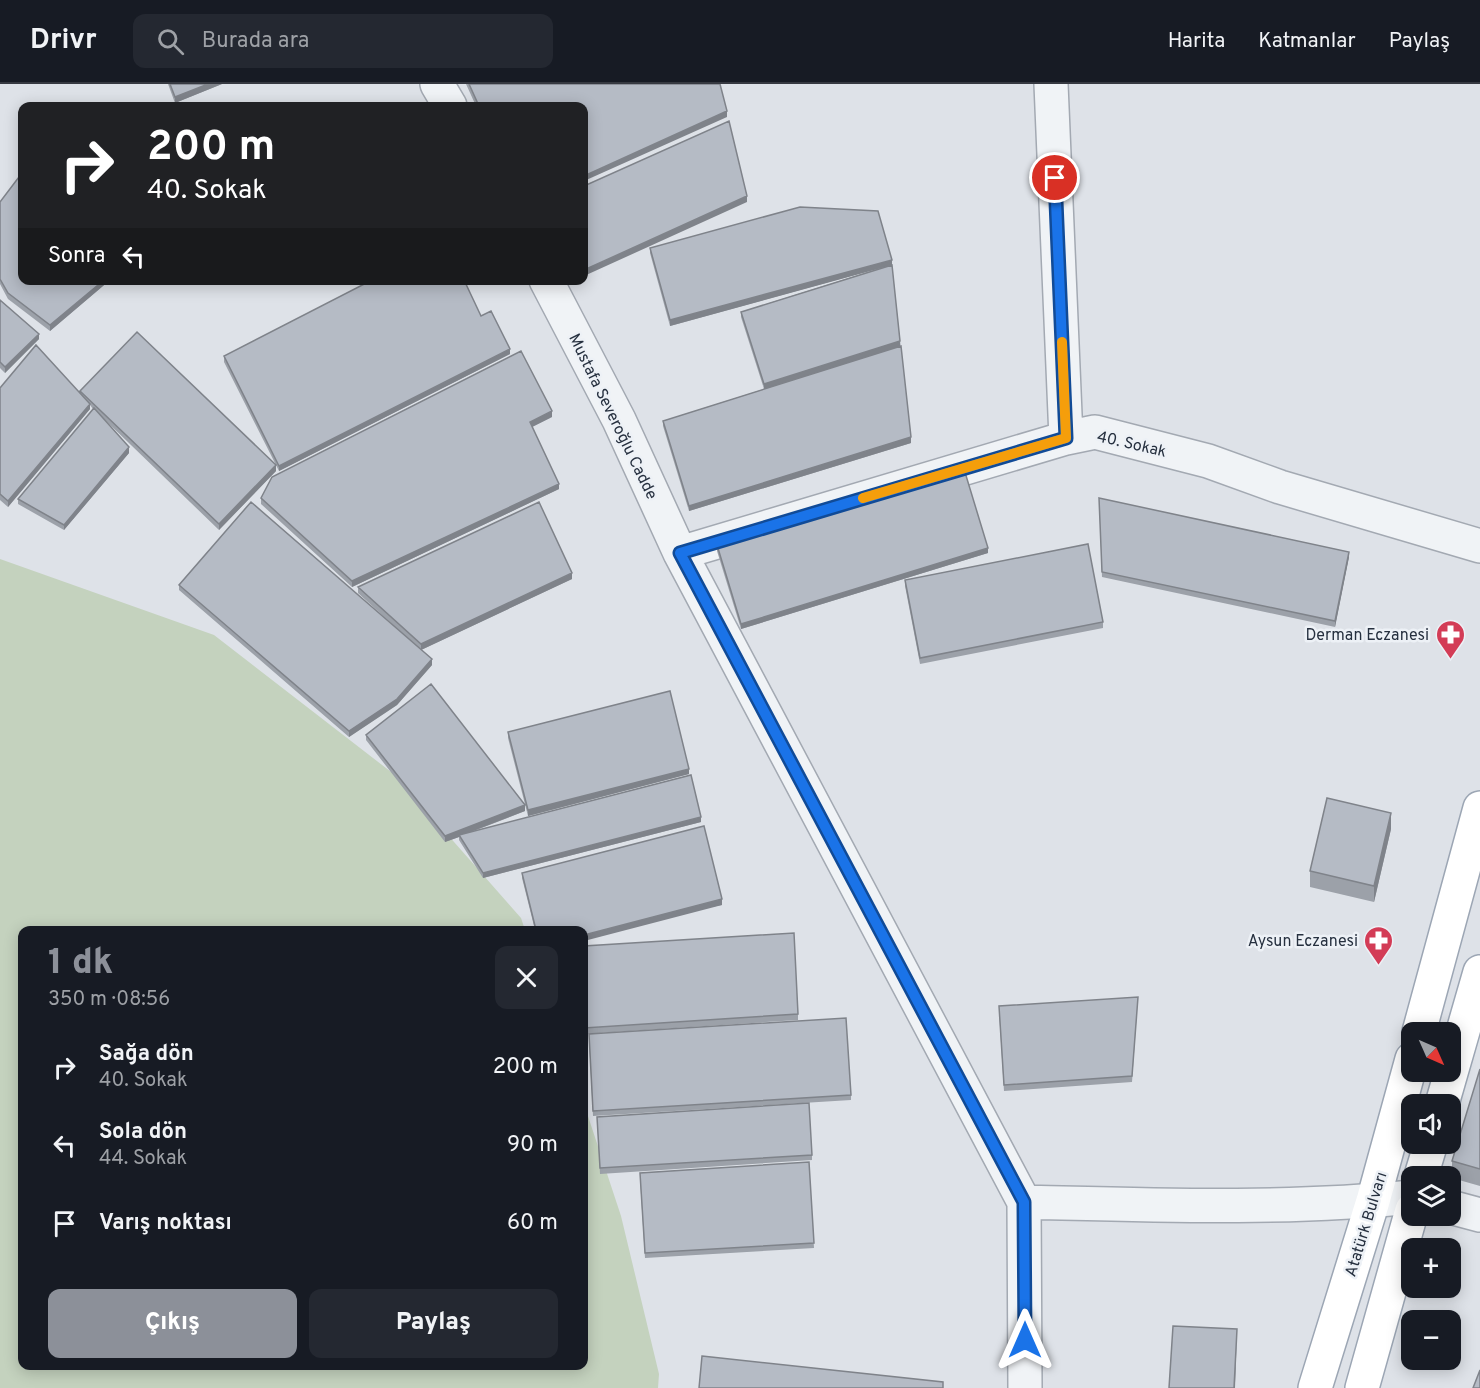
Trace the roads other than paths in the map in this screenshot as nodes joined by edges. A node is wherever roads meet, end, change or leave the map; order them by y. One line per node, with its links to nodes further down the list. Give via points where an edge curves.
1 (436, 84): 3 (street)
2 (1051, 84): 5 (street)
3 (447, 102)
4 (549, 285): 7 (street, Mustafa Severoğlu Cadde, via 619,420)
5 (1066, 438): 6 (street, 40. Sokak, via 1095,432 1208,461 1280,487); 7 (street, 40. Sokak)
6 (1480, 546)
7 (680, 553): 15 (street, Mustafa Severoğlu Cadde)
8 (1480, 808): 10 (main road)
9 (1480, 972): 12 (main road)
10 (1422, 1022)
11 (1406, 1082): 14 (main road, Atatürk Bulvarı)
12 (1445, 1094)
13 (1401, 1198): 14 (street)
14 (1373, 1201): 15 (street, via 1207,1206); 20 (main road, Atatürk Bulvarı)
15 (1024, 1202): 19 (street)
16 (1461, 1210): 17 (street)
17 (1480, 1215)
18 (1408, 1226): 21 (main road)
19 (1027, 1387)
20 (1315, 1388)
21 (1362, 1388)

